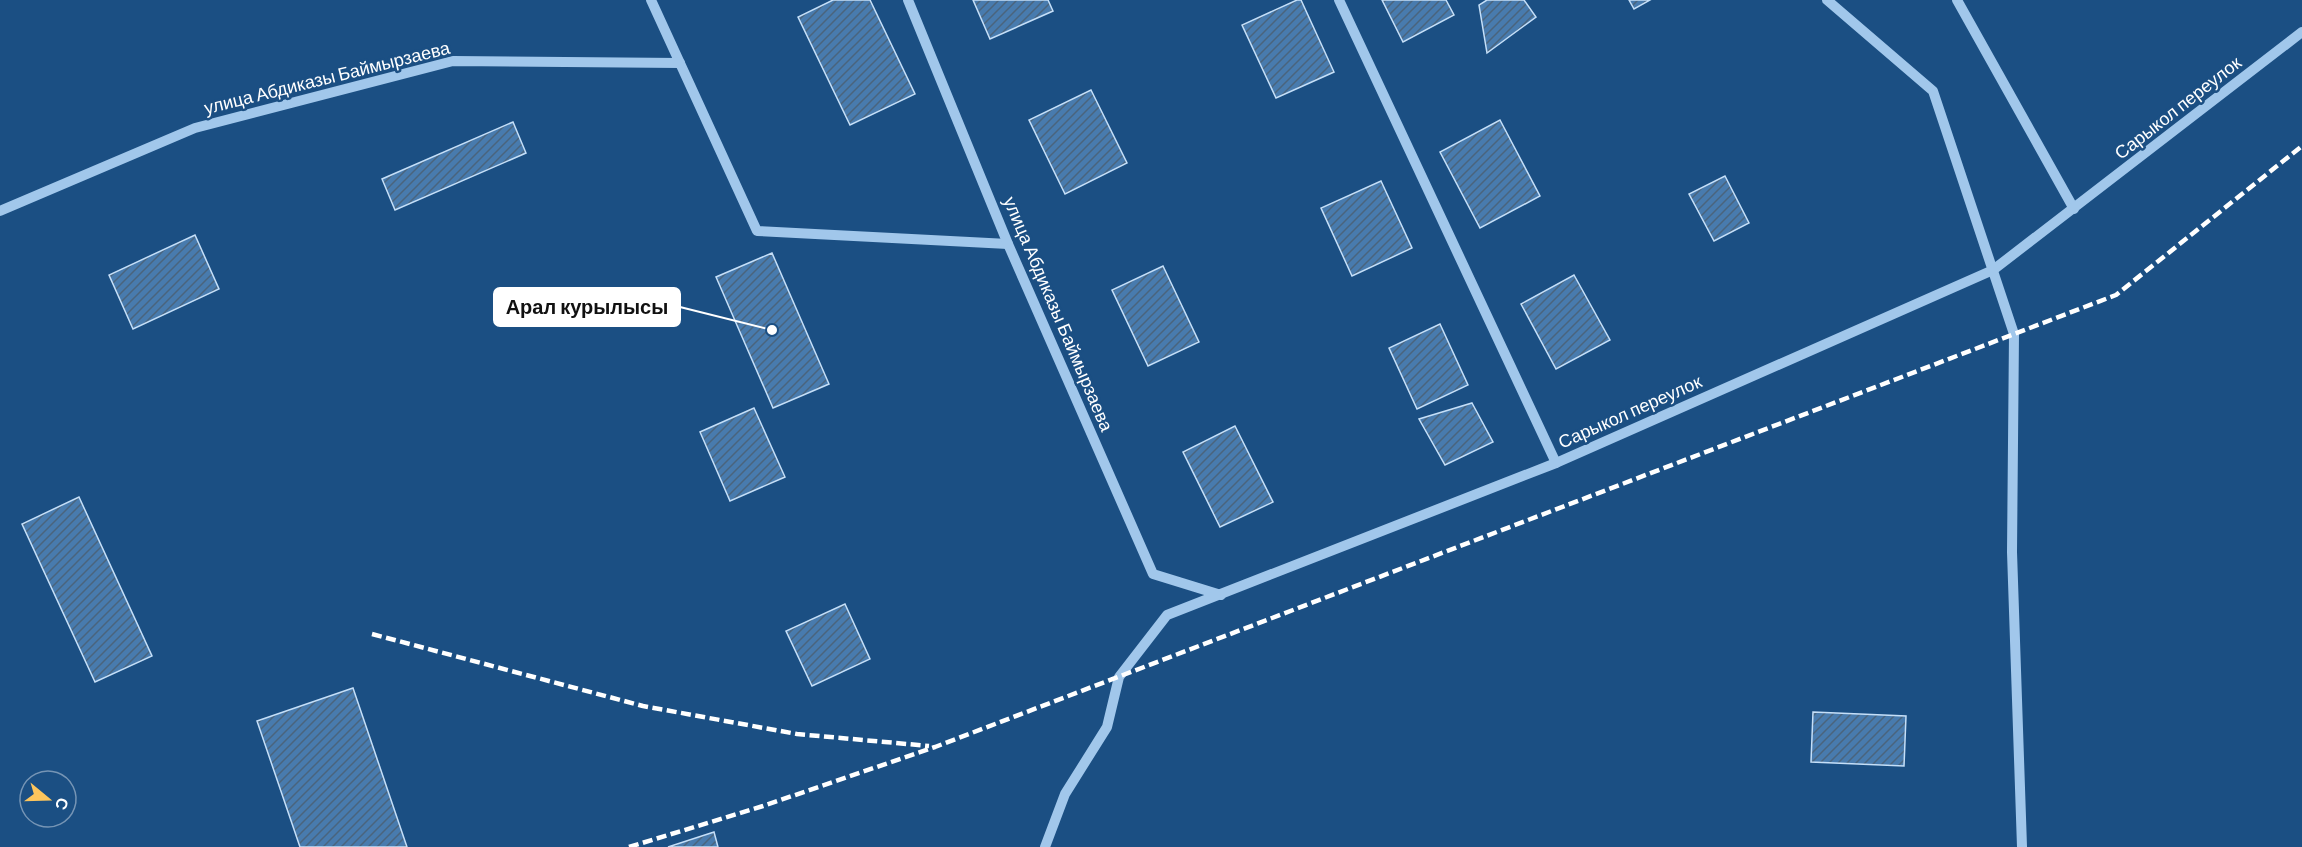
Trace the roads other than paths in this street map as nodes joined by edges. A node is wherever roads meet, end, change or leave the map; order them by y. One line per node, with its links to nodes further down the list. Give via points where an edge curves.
1 (651, 0): 7 (street)
2 (908, 0): 10 (street, улица Абдиказы Баймырзаева)
3 (1339, 0): 12 (street, Сарыкол переулок)
4 (1827, 0): 11 (street, via 1933,91)
5 (1957, 0): 8 (street)
6 (2302, 32): 8 (street, Сарыкол переулок)
7 (680, 63): 9 (street, улица Абдиказы Баймырзаева, via 453,61 195,128); 10 (street, via 757,231)
8 (2074, 209): 11 (street, Сарыкол переулок)
9 (0, 211)
10 (1008, 244): 13 (street, улица Абдиказы Баймырзаева, via 1154,574)
11 (1993, 270): 12 (street, Сарыкол переулок); 15 (street, via 2014,334 2012,552)
12 (1556, 463): 13 (street)
13 (1221, 595): 14 (street, via 1167,615 1119,677 1107,727 1065,794)
14 (1045, 847)
15 (2022, 847)

